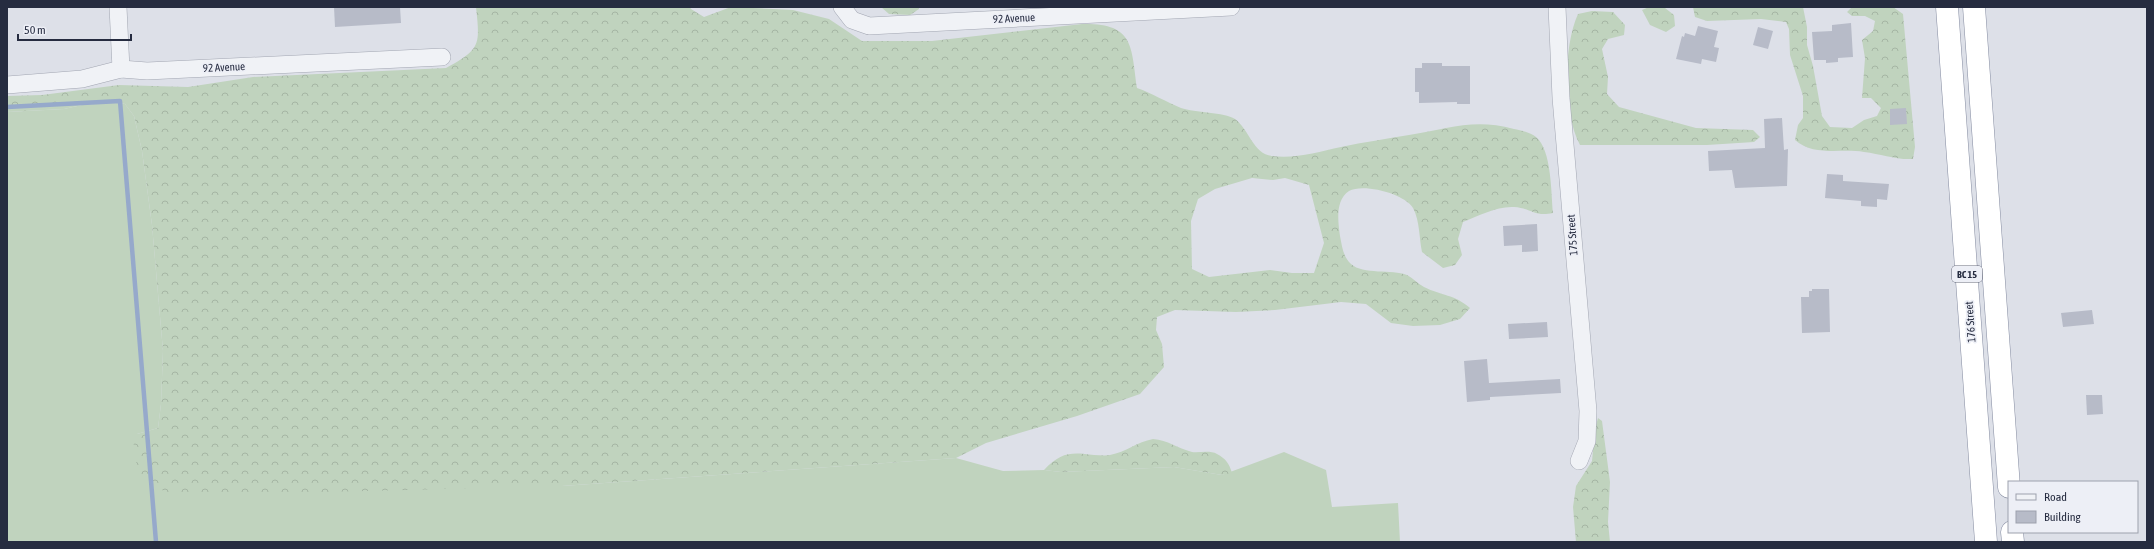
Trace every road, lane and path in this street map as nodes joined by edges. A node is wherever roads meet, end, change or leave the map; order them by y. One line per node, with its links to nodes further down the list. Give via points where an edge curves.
1 (118, 7): 8 (street)
2 (842, 7): 3 (street, 92 Avenue, via 852,20 869,26)
3 (1231, 7)
4 (1557, 7): 10 (street, 175 Street, via 1561,98 1588,411 1587,441)
5 (1947, 7): 12 (highway, 176 Street / BC 15)
6 (1974, 7): 11 (highway, BC 15)
7 (442, 58): 8 (street, 92 Avenue, via 147,71)
8 (121, 69): 9 (street, 92 Avenue, via 82,79)
9 (7, 85)
10 (1579, 461)
11 (2009, 481)
12 (1986, 542)

